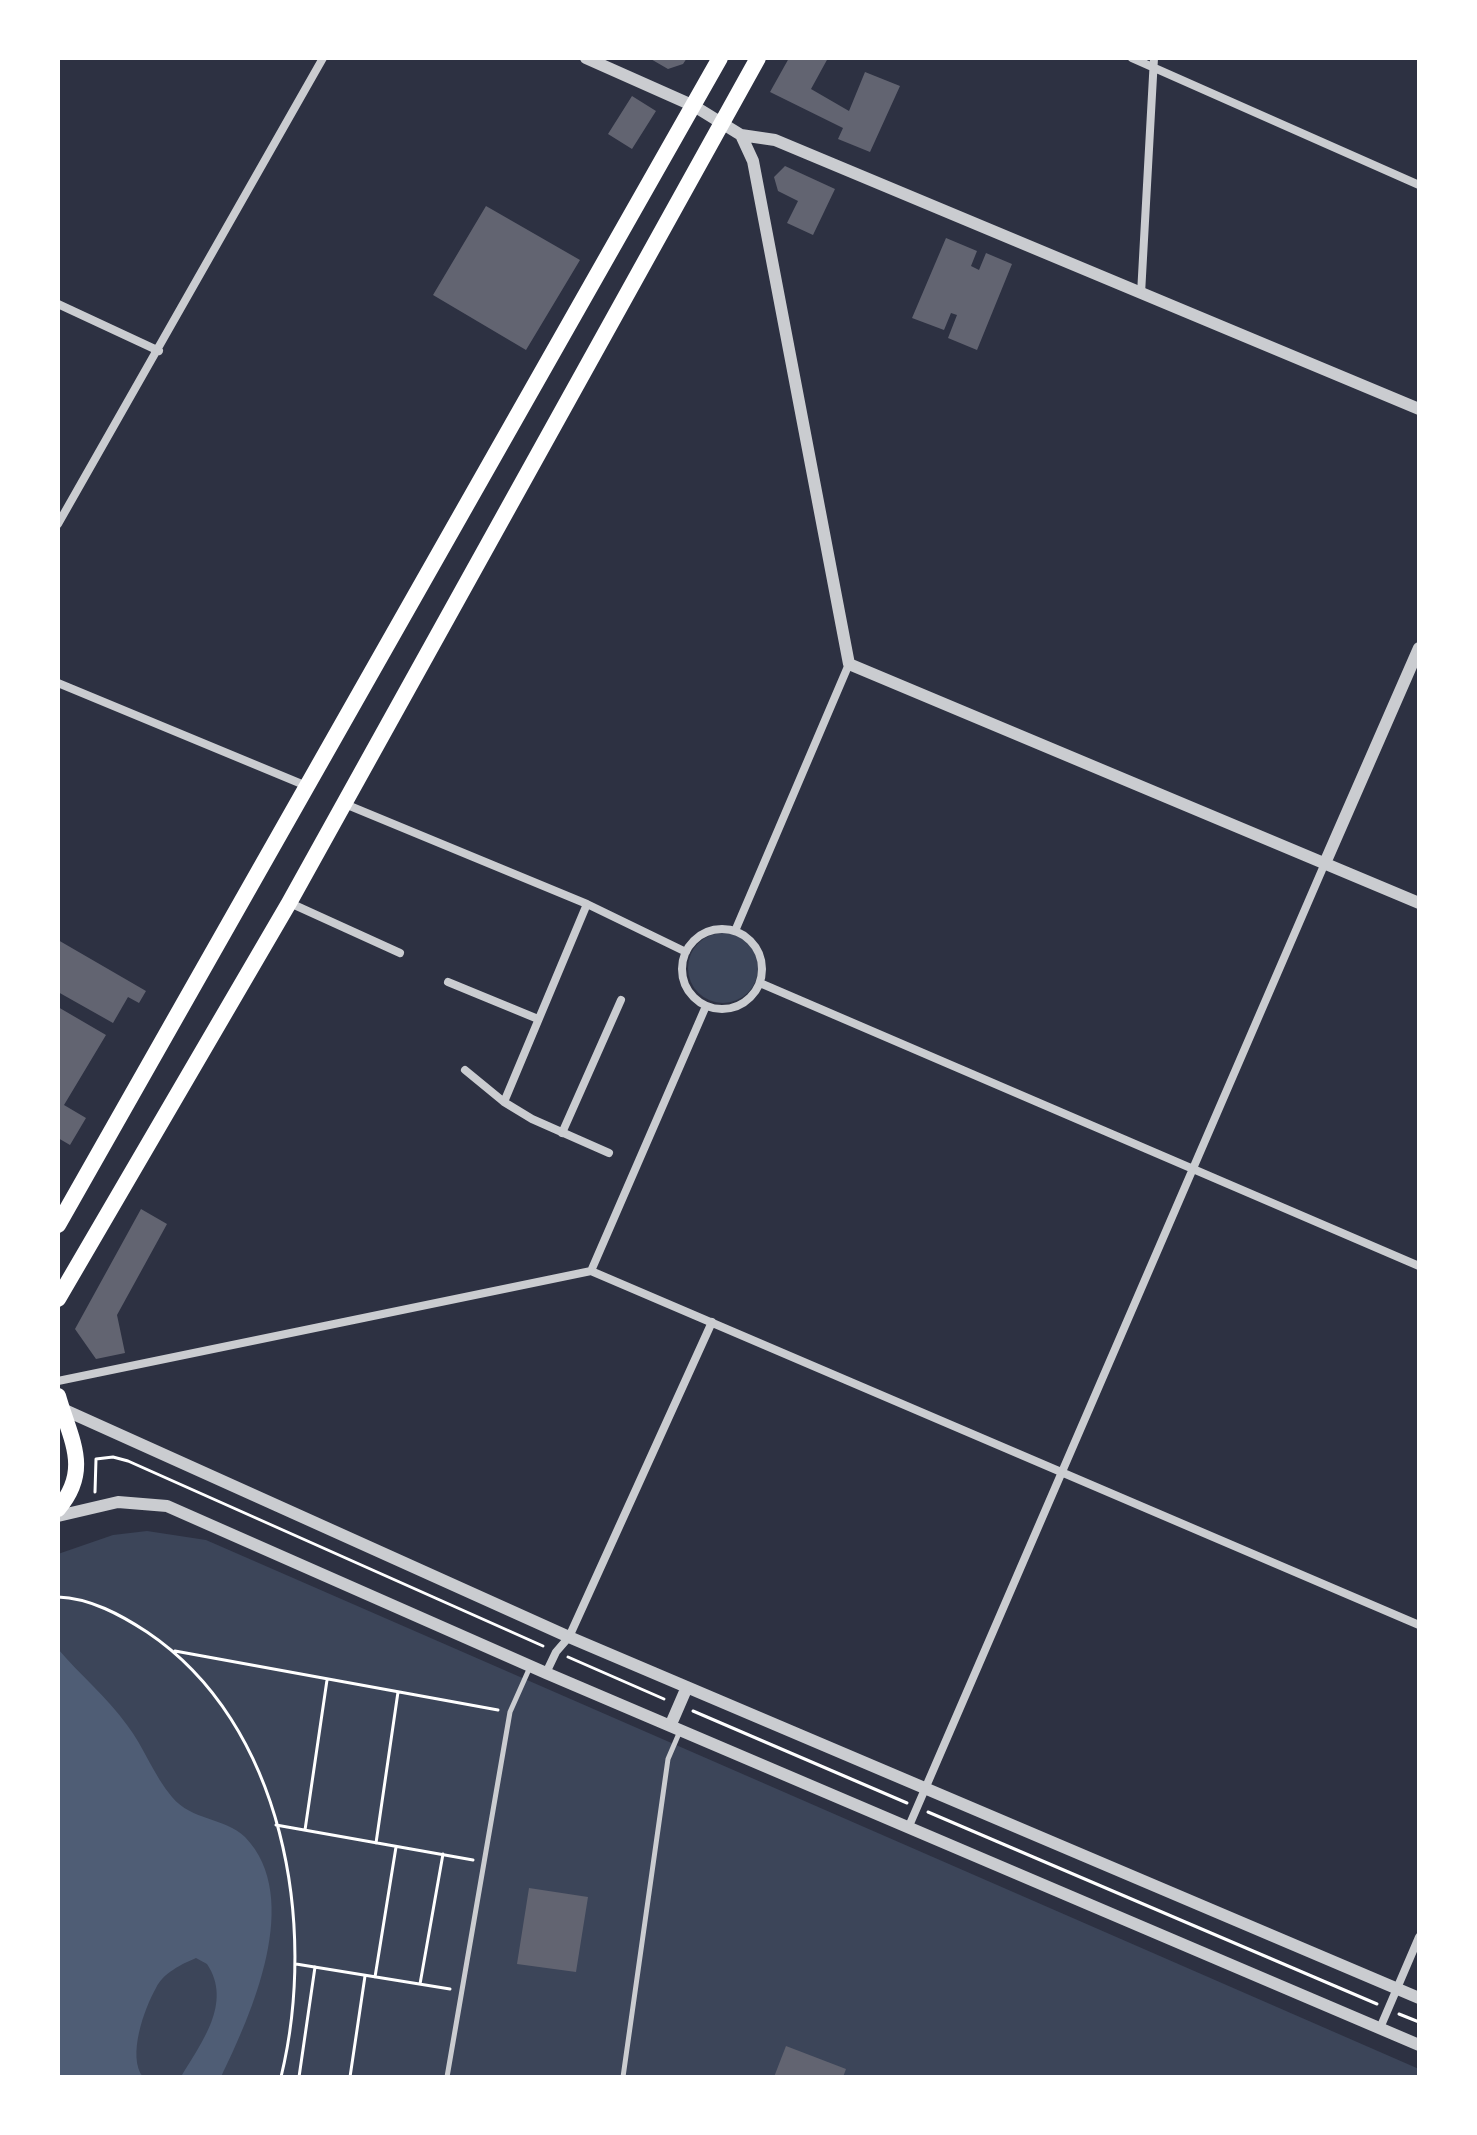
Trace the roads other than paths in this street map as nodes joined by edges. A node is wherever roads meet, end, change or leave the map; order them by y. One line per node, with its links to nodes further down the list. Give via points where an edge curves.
1 (323, 58): 13 (street)
2 (586, 58): 7 (street)
3 (720, 58): 7 (main road)
4 (758, 58): 8 (main road)
5 (1132, 58): 6 (street)
6 (1154, 63): 10 (street); 11 (street)
7 (694, 106): 8 (street); 19 (main road)
8 (721, 124): 9 (street); 20 (main road)
9 (741, 135): 11 (street, via 775,140); 17 (street, via 753,161)
10 (1419, 185)
11 (1141, 294): 14 (street)
12 (58, 304): 13 (street)
13 (159, 351): 15 (street)
14 (1419, 409)
15 (58, 524)
16 (1419, 648): 21 (street)
17 (849, 664): 21 (street); 25 (street)
18 (58, 683): 19 (street)
19 (309, 787): 38 (main road)
20 (344, 804): 22 (main road); 24 (street)
21 (1325, 863): 23 (street); 37 (street)
22 (289, 903): 27 (street); 41 (main road)
23 (1419, 903)
24 (587, 904): 26 (street); 32 (street)
25 (735, 931): 26 (street, via 701,935); 29 (street, via 747,937 761,958)
26 (686, 952): 31 (street, via 683,977 695,999)
27 (400, 953)
28 (448, 982): 32 (street)
29 (760, 983): 31 (street, via 738,1006); 37 (street)
30 (621, 1000): 35 (street)
31 (706, 1006): 40 (street)
32 (538, 1019): 34 (street)
33 (465, 1070): 34 (street)
34 (504, 1102): 35 (street)
35 (562, 1133): 36 (street)
36 (609, 1153)
37 (1190, 1169): 39 (street); 45 (street)
38 (58, 1225)
39 (1419, 1266)
40 (591, 1271): 42 (street); 43 (street)
41 (58, 1299)
42 (712, 1322): 45 (street); 49 (street)
43 (58, 1381)
44 (59, 1404): 46 (main road, via 77,1471); 49 (street)
45 (1060, 1472): 48 (street); 54 (street)
46 (58, 1509)
47 (58, 1516): 50 (street, via 118,1502 167,1506)
48 (1419, 1625)
49 (569, 1637): 51 (street); 52 (street)
50 (531, 1666): 51 (street); 61 (lane, via 510,1712)
51 (546, 1673): 53 (street)
52 (687, 1687): 53 (street); 54 (street)
53 (676, 1726): 55 (street); 62 (lane)
54 (926, 1788): 55 (street); 57 (street)
55 (909, 1826): 59 (street)
56 (1419, 1937): 57 (street)
57 (1397, 1989): 58 (street); 59 (street)
58 (1419, 1998)
59 (1380, 2028): 60 (street)
60 (1419, 2045)
61 (447, 2077)
62 (623, 2077)

